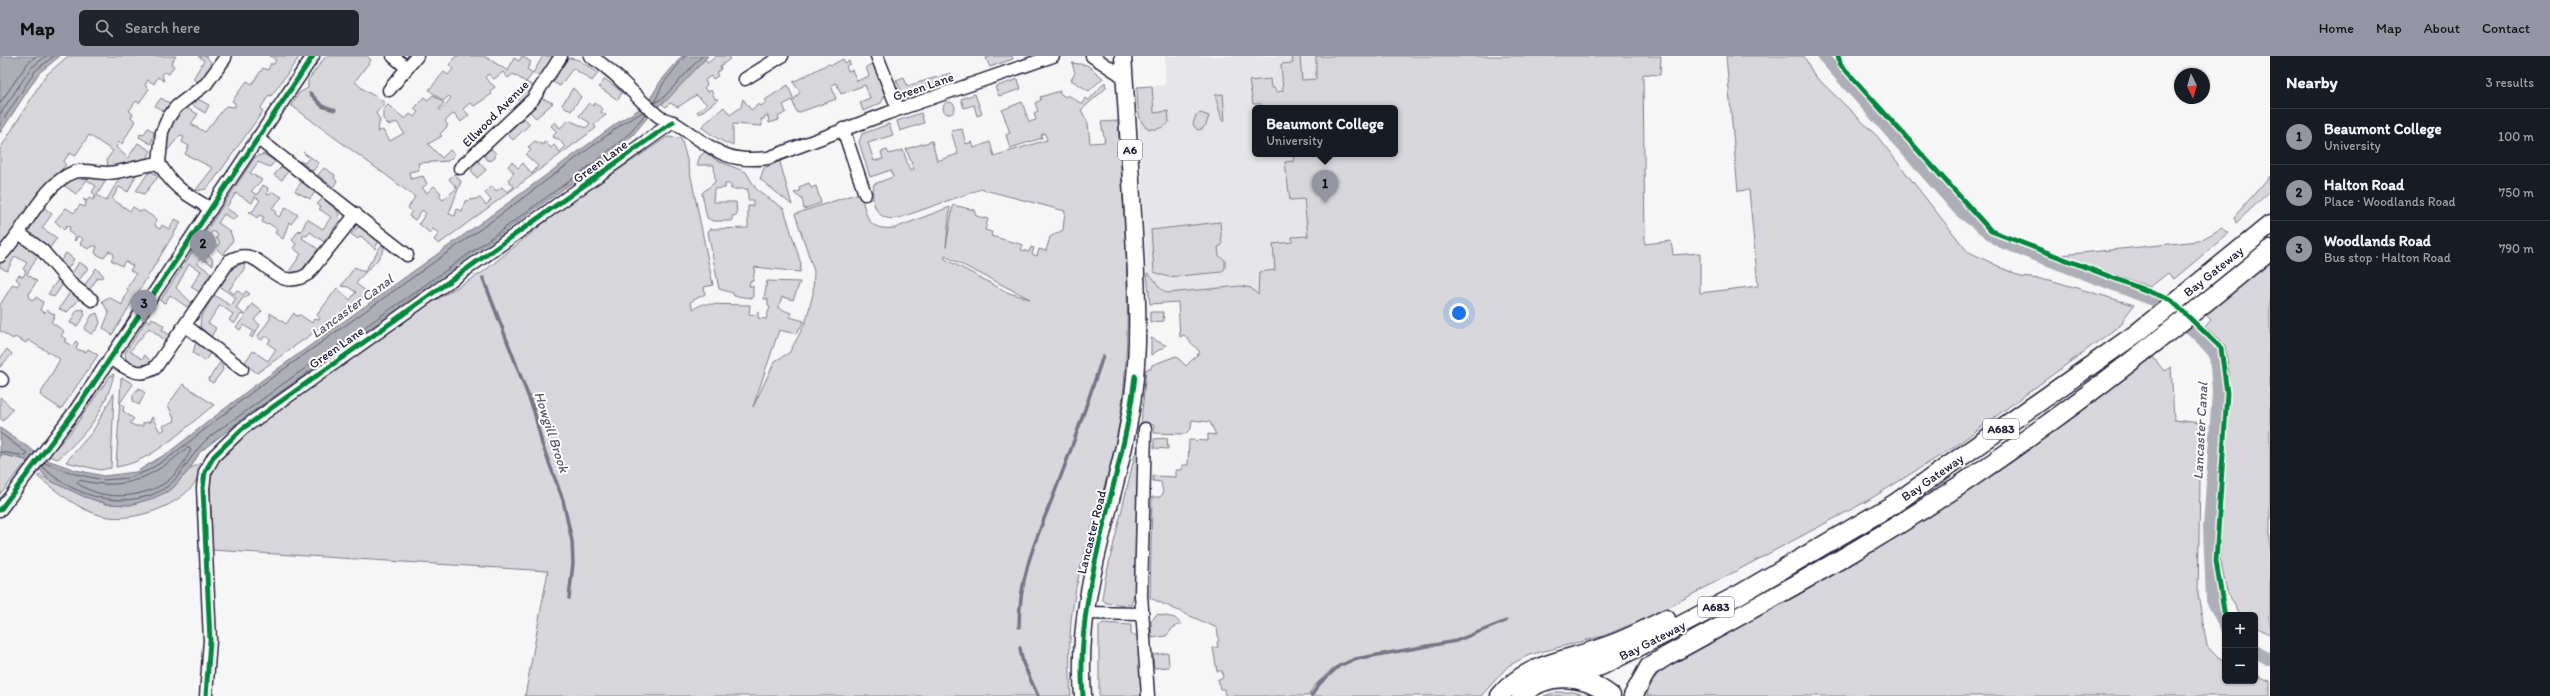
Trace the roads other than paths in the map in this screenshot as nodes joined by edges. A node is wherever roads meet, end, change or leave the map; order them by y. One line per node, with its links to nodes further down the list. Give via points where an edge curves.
1 (313, 56): 19 (street)
2 (393, 56): 12 (street)
3 (416, 56): 12 (street)
4 (561, 56): 21 (street, Ellwood Avenue, via 533,99)
5 (590, 56): 17 (street, Green Lane, via 610,68 658,117)
6 (782, 56): 14 (street)
7 (877, 56): 16 (street)
8 (1053, 56): 16 (street, Green Lane)
9 (1092, 56): 13 (street)
10 (1123, 56): 13 (main road, Lancaster Road / A6)
11 (225, 58): 20 (street, via 206,84 176,107 168,118 162,132)
12 (407, 68): 15 (street)
13 (1124, 77): 37 (main road, Lancaster Road / A6, via 1138,303 1136,362 1128,430 1097,549)
14 (745, 79)
15 (389, 90)
16 (898, 109): 18 (street, Green Lane)
17 (673, 122): 18 (street, Green Lane, via 726,156 750,160 768,158); 40 (street, Green Lane, via 483,260 421,300 281,400 242,429 214,456 205,472 202,488 210,640)
18 (843, 129): 22 (street)
19 (257, 138): 23 (street); 24 (street)
20 (159, 163): 23 (street, via 170,181 182,192); 26 (street, via 109,173 84,170 63,178 43,198)
21 (460, 168)
22 (865, 194)
23 (211, 209): 32 (street)
24 (356, 214): 28 (street); 31 (street, via 308,274 300,279 282,280 247,255 238,256 229,262)
25 (2270, 225): 36 (highway, Bay Gateway / A683, via 2137,333)
26 (20, 234): 29 (street); 30 (street, via 42,250 72,285)
27 (2270, 250): 46 (highway, Bay Gateway / A683, via 2150,347 1976,474 1807,580 1664,657 1649,667)
28 (399, 253)
29 (0, 256)
30 (92, 300)
31 (186, 326): 32 (street, via 156,368 149,372 132,372); 33 (street)
32 (110, 358): 35 (street)
33 (235, 368)
34 (1145, 429): 38 (street)
35 (0, 510)
36 (1864, 523): 39 (highway, Bay Gateway / A683, via 1740,594 1656,638 1601,666); 43 (highway, via 1638,633 1605,647 1528,672)
37 (1084, 613): 38 (street); 41 (main road, Lancaster Road / A6)
38 (1142, 614): 42 (street)
39 (1562, 678): 44 (highway, Bay Gateway, via 1541,683); 45 (highway, via 1590,682)
40 (206, 696)
41 (1083, 696)
42 (1148, 696)
43 (1500, 696)
44 (1520, 696)
45 (1611, 696)
46 (1633, 696)

